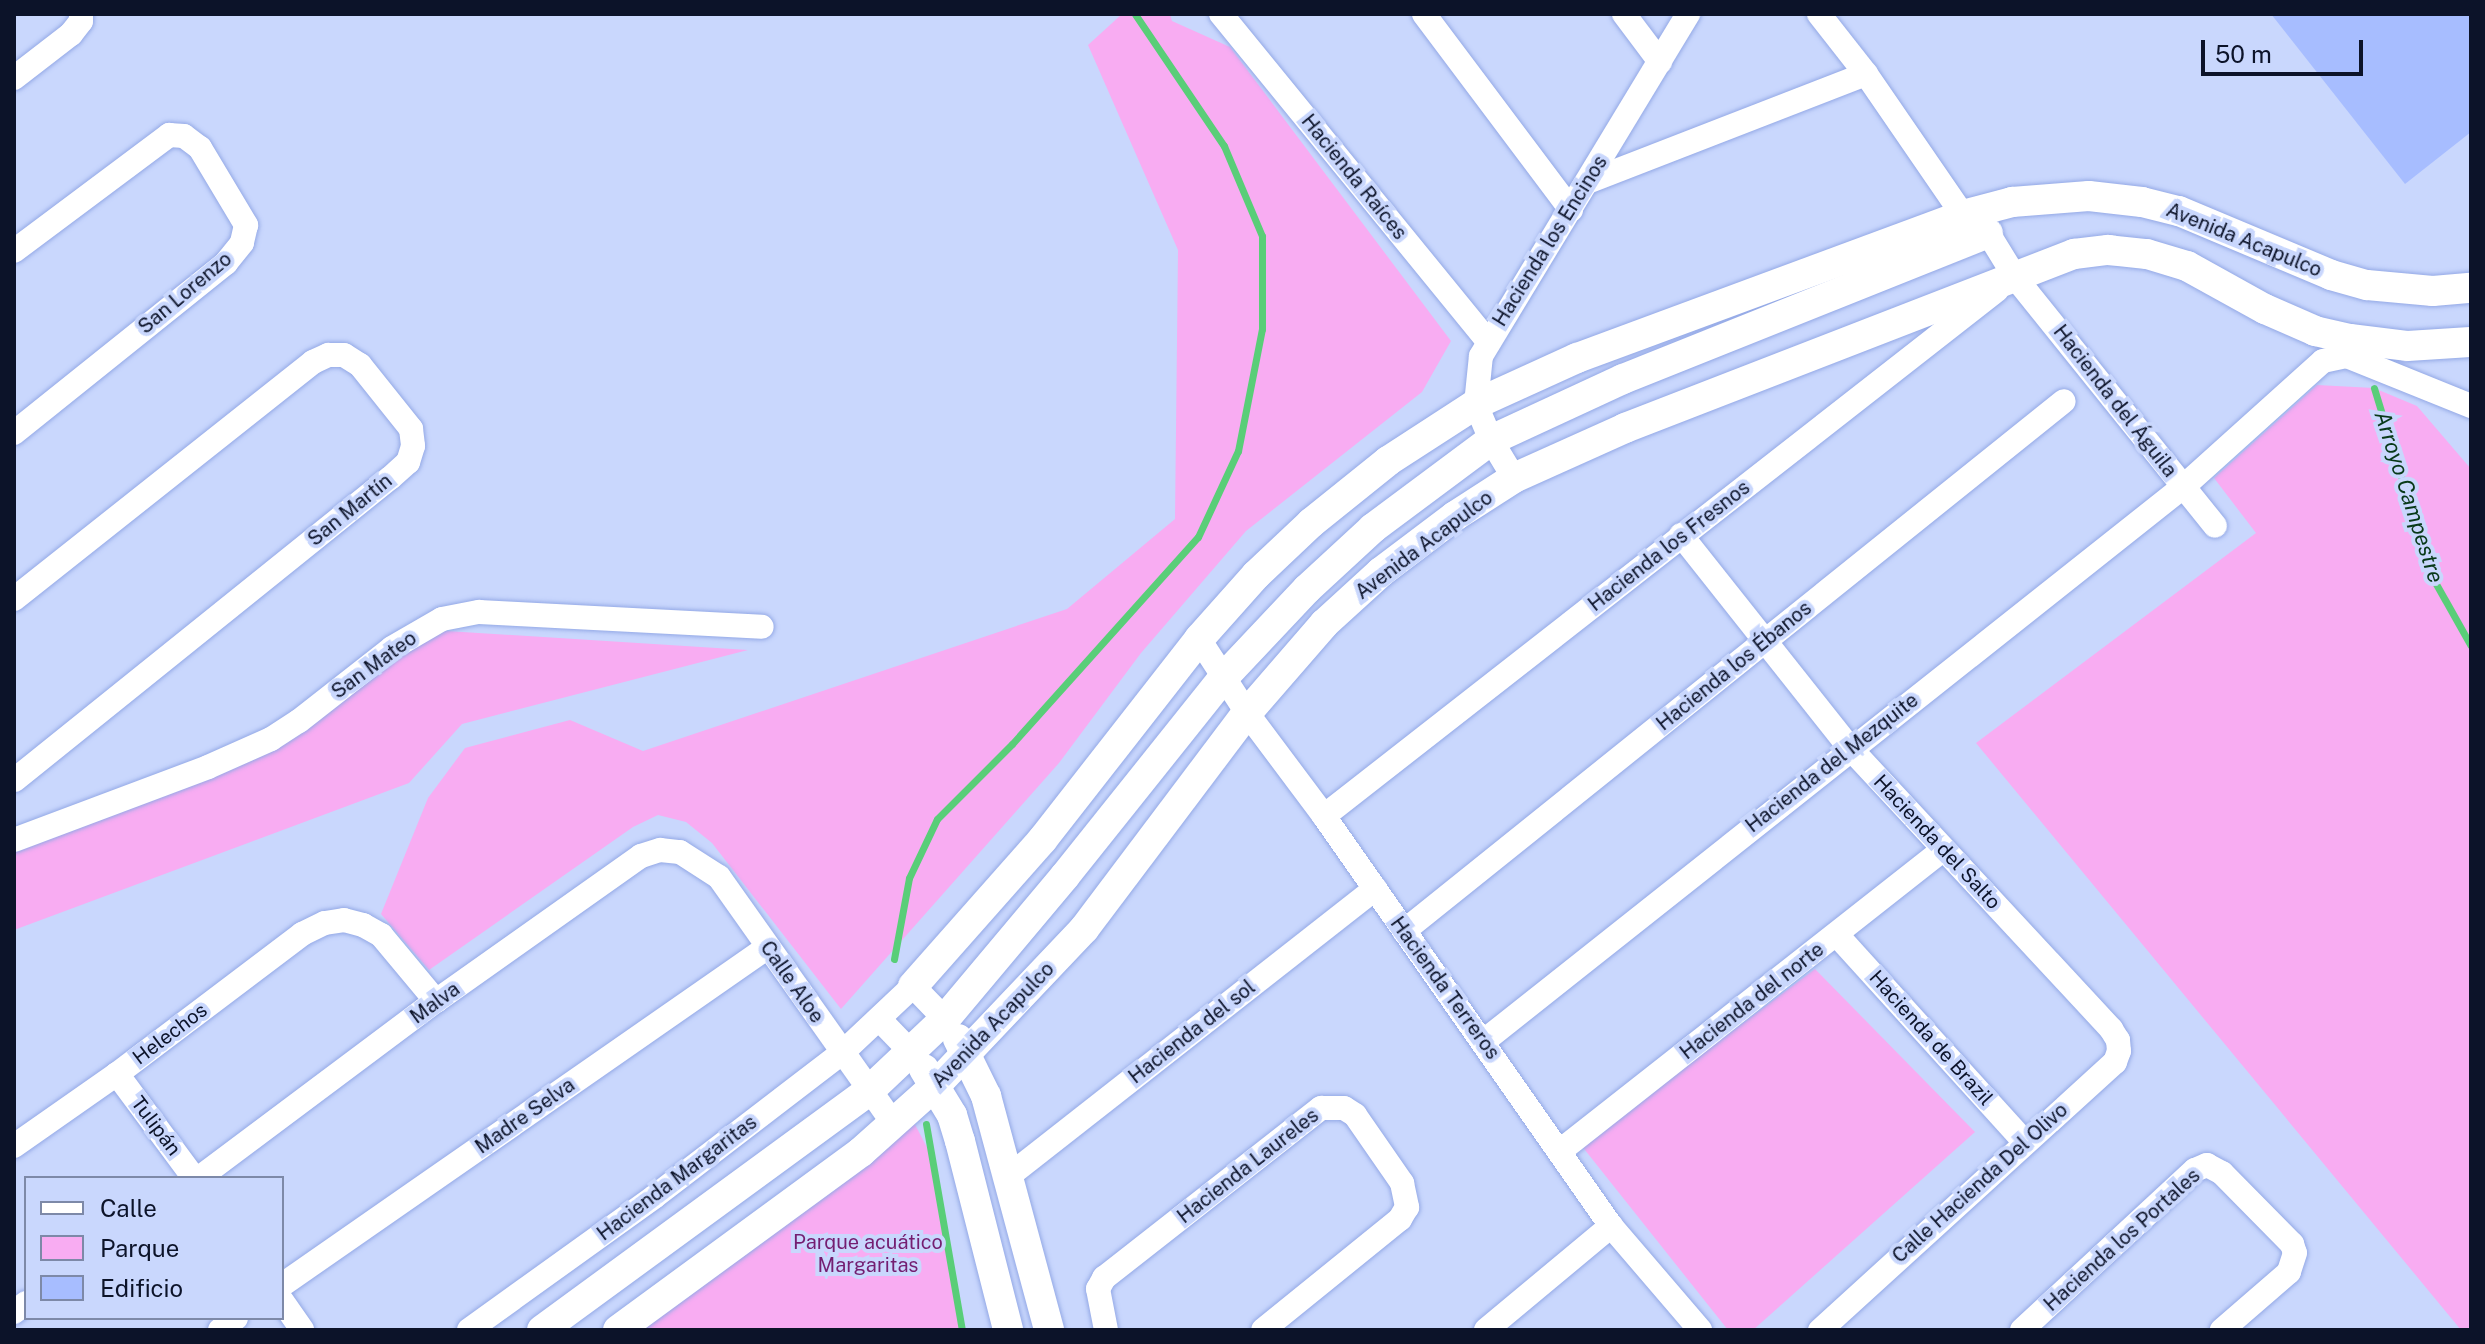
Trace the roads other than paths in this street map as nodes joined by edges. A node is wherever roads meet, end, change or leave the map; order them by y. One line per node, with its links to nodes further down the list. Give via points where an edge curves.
1 (81, 14): 9 (street, via 71,34)
2 (1221, 14): 17 (street, Hacienda Raíces)
3 (1424, 14): 11 (street)
4 (1624, 14): 7 (street)
5 (1688, 14): 7 (street, Hacienda los Encinos)
6 (1819, 14): 8 (street)
7 (1660, 62): 10 (street, Hacienda los Encinos)
8 (1866, 74): 10 (street); 12 (street)
9 (14, 78)
10 (1590, 181): 11 (street, Hacienda los Encinos)
11 (1571, 210): 17 (street, Hacienda los Encinos)
12 (1963, 215): 13 (street); 16 (street, Avenida Acapulco, via 2012,202 2089,196 2142,202 2179,211 2367,285 2433,291); 20 (street, Avenida Acapulco, via 1577,358)
13 (1988, 233): 15 (street, Hacienda del Águila); 23 (street, Avenida Acapulco, via 1623,379)
14 (14, 251): 22 (street, San Lorenzo, via 169,135 184,136 200,148 246,225 242,243 226,263)
15 (2015, 277): 18 (street, Avenida Acapulco, via 2074,254 2147,254 2187,266 2315,331 2407,346); 24 (street, Avenida Acapulco, via 1625,428); 25 (street, Hacienda del Águila); 27 (street, Hacienda los Fresnos)
16 (2471, 288)
17 (1487, 340): 20 (street, Hacienda los Encinos, via 1476,378)
18 (2471, 342)
19 (2064, 401): 31 (street, Hacienda los Ébanos)
20 (1476, 404): 23 (street, Hacienda los Encinos); 30 (street, Avenida Acapulco, via 1388,461 1311,523)
21 (2471, 406): 25 (street, Hacienda del Mezquite, via 2347,356 2332,357)
22 (14, 433)
23 (1491, 440): 24 (street, Hacienda los Encinos); 32 (street, Avenida Acapulco, via 1373,528)
24 (1514, 478): 33 (street, Avenida Acapulco, via 1381,572 1324,624)
25 (2183, 487): 26 (street, Hacienda del Águila); 34 (street, Hacienda del Mezquite)
26 (2215, 526)
27 (1681, 535): 31 (street, Hacienda del Salto); 36 (street, Hacienda los Fresnos)
28 (14, 599): 35 (street, San Martín, via 328,355 344,355 360,365 411,429 408,462 390,478)
29 (762, 627): 37 (street, San Mateo, via 479,612 442,619 392,648 271,739)
30 (1199, 639): 32 (street, Hacienda Terreros); 44 (street, Avenida Acapulco, via 1043,839)
31 (1766, 641): 34 (street, Hacienda del Salto); 41 (street, Hacienda los Ébanos)
32 (1224, 677): 33 (street, Hacienda Terreros); 46 (street, Avenida Acapulco)
33 (1247, 713): 36 (street, Hacienda Terreros); 52 (street, Avenida Acapulco, via 1084,929)
34 (1850, 748): 38 (street, Hacienda del Salto); 49 (street, Hacienda del Mezquite)
35 (14, 780)
36 (1324, 816): 40 (street, Hacienda Terreros)
37 (14, 840)
38 (1943, 850): 42 (street, Hacienda del norte); 48 (street, Hacienda del Salto)
39 (680, 852): 43 (street, Calle Aloe, via 719,877); 45 (street, Malva, via 660,850 641,856)
40 (1375, 889): 41 (street, Hacienda Terreros); 60 (street, Hacienda del sol)
41 (1404, 931): 49 (street, Hacienda Terreros)
42 (1837, 935): 57 (street, Hacienda de Brazil); 59 (street, Hacienda del norte)
43 (768, 947): 51 (street, Calle Aloe); 64 (street, Madre Selva)
44 (913, 986): 46 (street); 47 (street, Hacienda Margaritas)
45 (436, 1001): 53 (street, Helechos, via 381,935 344,920 325,923 302,934); 62 (street, Malva)
46 (945, 1019): 50 (street, Hacienda Margaritas); 52 (street)
47 (880, 1020): 50 (street); 51 (street, Hacienda Margaritas)
48 (2111, 1029): 57 (street, Calle Hacienda Del Olivo, via 2119,1051 2115,1062)
49 (1484, 1041): 59 (street, Hacienda Terreros)
50 (911, 1052): 54 (street); 55 (street, Hacienda Margaritas)
51 (842, 1053): 55 (street, Calle Aloe); 67 (street, Hacienda Margaritas)
52 (968, 1054): 54 (street, Avenida Acapulco); 60 (street)
53 (117, 1074): 58 (street, Helechos); 61 (street, Tulipán)
54 (936, 1085): 56 (street, Avenida Acapulco); 70 (street, via 960,1141)
55 (871, 1089): 56 (street, Calle Aloe); 68 (street, Hacienda Margaritas)
56 (893, 1123): 69 (street, Avenida Acapulco, via 813,1189)
57 (2025, 1142): 76 (street, Calle Hacienda Del Olivo)
58 (14, 1146)
59 (1560, 1151): 63 (street, Hacienda Terreros)
60 (1010, 1175): 71 (street)
61 (195, 1176)
62 (200, 1176)
63 (1611, 1226): 74 (street); 75 (street, Hacienda Terreros)
64 (284, 1284)
65 (284, 1304): 66 (street)
66 (302, 1330)
67 (469, 1330)
68 (542, 1330)
69 (618, 1330)
70 (1008, 1330)
71 (1049, 1330)
72 (1106, 1330): 73 (street, Hacienda Laureles, via 1098,1289 1104,1278 1321,1108 1344,1108 1355,1115 1402,1183 1407,1207 1400,1219)
73 (1263, 1330)
74 (1486, 1330)
75 (1700, 1330)
76 (1820, 1330)
77 (2022, 1330): 78 (street, Hacienda los Portales, via 2207,1165 2222,1173 2295,1253 2289,1272)
78 (2222, 1330)

